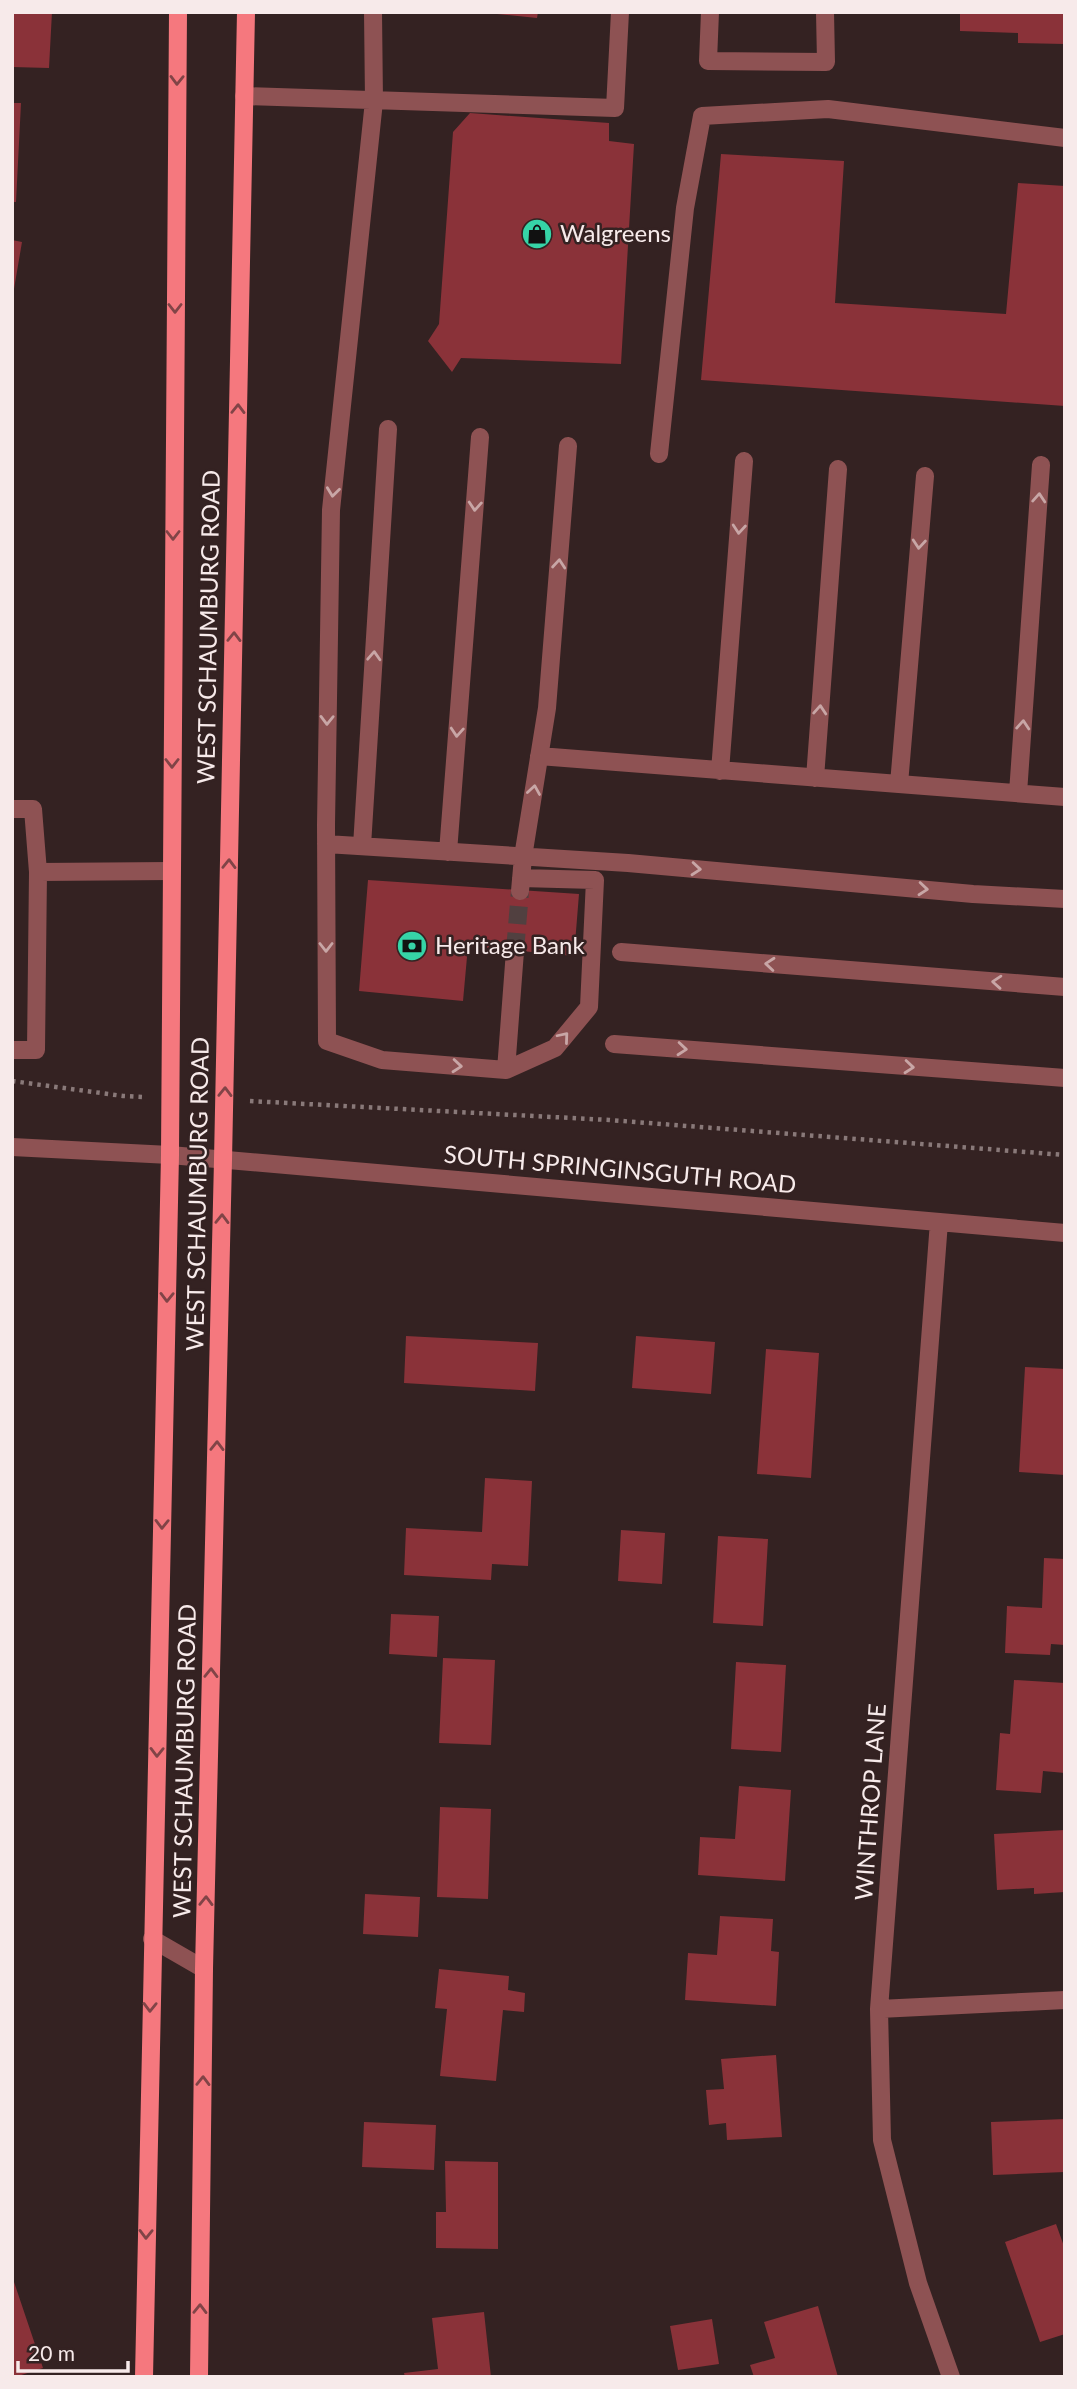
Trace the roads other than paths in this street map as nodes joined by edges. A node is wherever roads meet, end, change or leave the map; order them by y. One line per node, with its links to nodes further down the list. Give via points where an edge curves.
1 (178, 12): 29 (main road, WEST SCHAUMBURG ROAD, one-way to 29)
2 (246, 12): 7 (main road, WEST SCHAUMBURG ROAD)
3 (373, 12): 8 (street)
4 (620, 12): 8 (street, via 615,108)
5 (710, 12): 6 (street, via 708,61 826,62)
6 (825, 12)
7 (244, 96): 8 (street); 41 (main road, WEST SCHAUMBURG ROAD, one-way to 7)
8 (374, 101): 25 (street, one-way to 25, via 331,510)
9 (1065, 138): 13 (street, via 828,109 702,116 685,208)
10 (388, 429): 26 (street, one-way to 10)
11 (480, 438): 27 (street, one-way to 27)
12 (568, 446): 18 (street, one-way to 12)
13 (659, 454)
14 (744, 461): 19 (street, one-way to 19)
15 (1041, 465): 22 (street, one-way to 15)
16 (838, 469): 20 (street, one-way to 16)
17 (925, 476): 21 (street, one-way to 21)
18 (539, 756): 19 (street); 28 (street, one-way to 18)
19 (720, 771): 20 (street)
20 (815, 778): 21 (street)
21 (899, 784): 22 (street)
22 (1018, 793): 23 (street)
23 (1065, 797)
24 (12, 809): 30 (street, via 33,809)
25 (326, 844): 26 (street); 37 (street, one-way to 37, via 327,1041 382,1059)
26 (362, 846): 27 (street)
27 (448, 852): 28 (street)
28 (523, 858): 31 (street, one-way to 31); 37 (street, one-way to 28, via 555,1048 589,1007 595,880 520,884)
29 (171, 871): 30 (street); 40 (main road, WEST SCHAUMBURG ROAD)
30 (38, 872): 36 (street, via 36,1050)
31 (1065, 899)
32 (515, 950): 37 (street)
33 (621, 952): 34 (street, one-way to 33)
34 (1065, 987)
35 (614, 1044): 38 (street, one-way to 38)
36 (12, 1050)
37 (506, 1070)
38 (1065, 1079)
39 (12, 1147): 40 (street, SOUTH SPRINGINSGUTH ROAD)
40 (170, 1155): 41 (street, SOUTH SPRINGINSGUTH ROAD); 44 (main road, WEST SCHAUMBURG ROAD, one-way to 44)
41 (223, 1160): 42 (street, SOUTH SPRINGINSGUTH ROAD); 45 (main road, WEST SCHAUMBURG ROAD, one-way to 41)
42 (939, 1222): 43 (street, SOUTH SPRINGINSGUTH ROAD); 47 (street, WINTHROP LANE)
43 (1065, 1233)
44 (152, 1938): 45 (street); 48 (main road, WEST SCHAUMBURG ROAD, one-way to 48)
45 (204, 1969): 49 (main road, WEST SCHAUMBURG ROAD, one-way to 45)
46 (1065, 2000): 47 (street)
47 (879, 2009): 50 (street, WINTHROP LANE, via 883,2140 918,2284)
48 (144, 2377)
49 (199, 2377)
50 (951, 2377)

